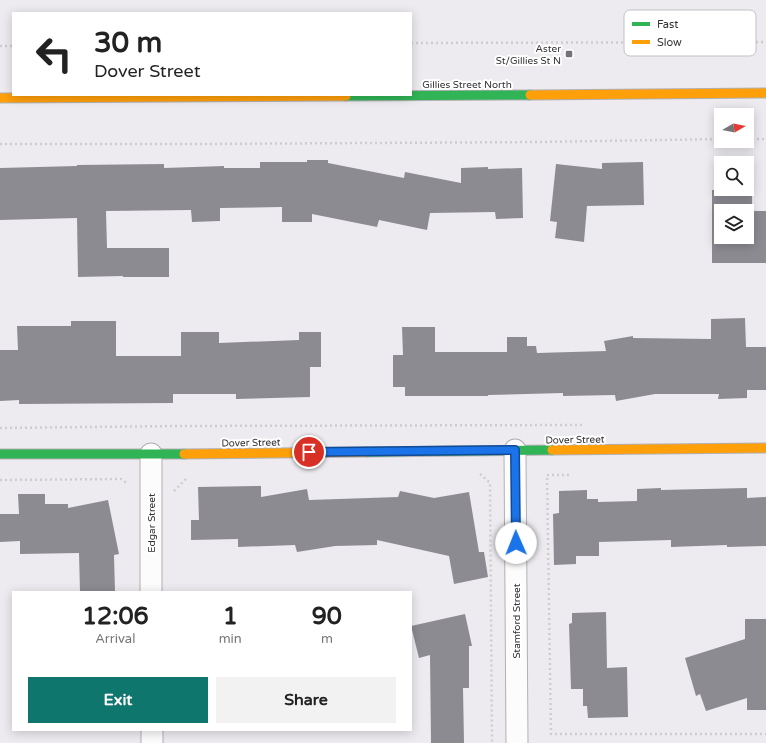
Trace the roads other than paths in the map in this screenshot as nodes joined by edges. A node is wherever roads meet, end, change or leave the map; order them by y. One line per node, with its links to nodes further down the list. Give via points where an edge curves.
1 (766, 93): 2 (street, Gillies Street North)
2 (412, 95)
3 (306, 96): 4 (street, Gillies Street North)
4 (0, 98)
5 (766, 448): 6 (street, Dover Street)
6 (515, 450): 8 (street, Dover Street); 12 (street, Stamford Street)
7 (0, 454): 8 (street, Dover Street)
8 (151, 454): 9 (street, Edgar Street)
9 (151, 591)
10 (152, 731): 11 (street)
11 (152, 743)
12 (517, 743)

